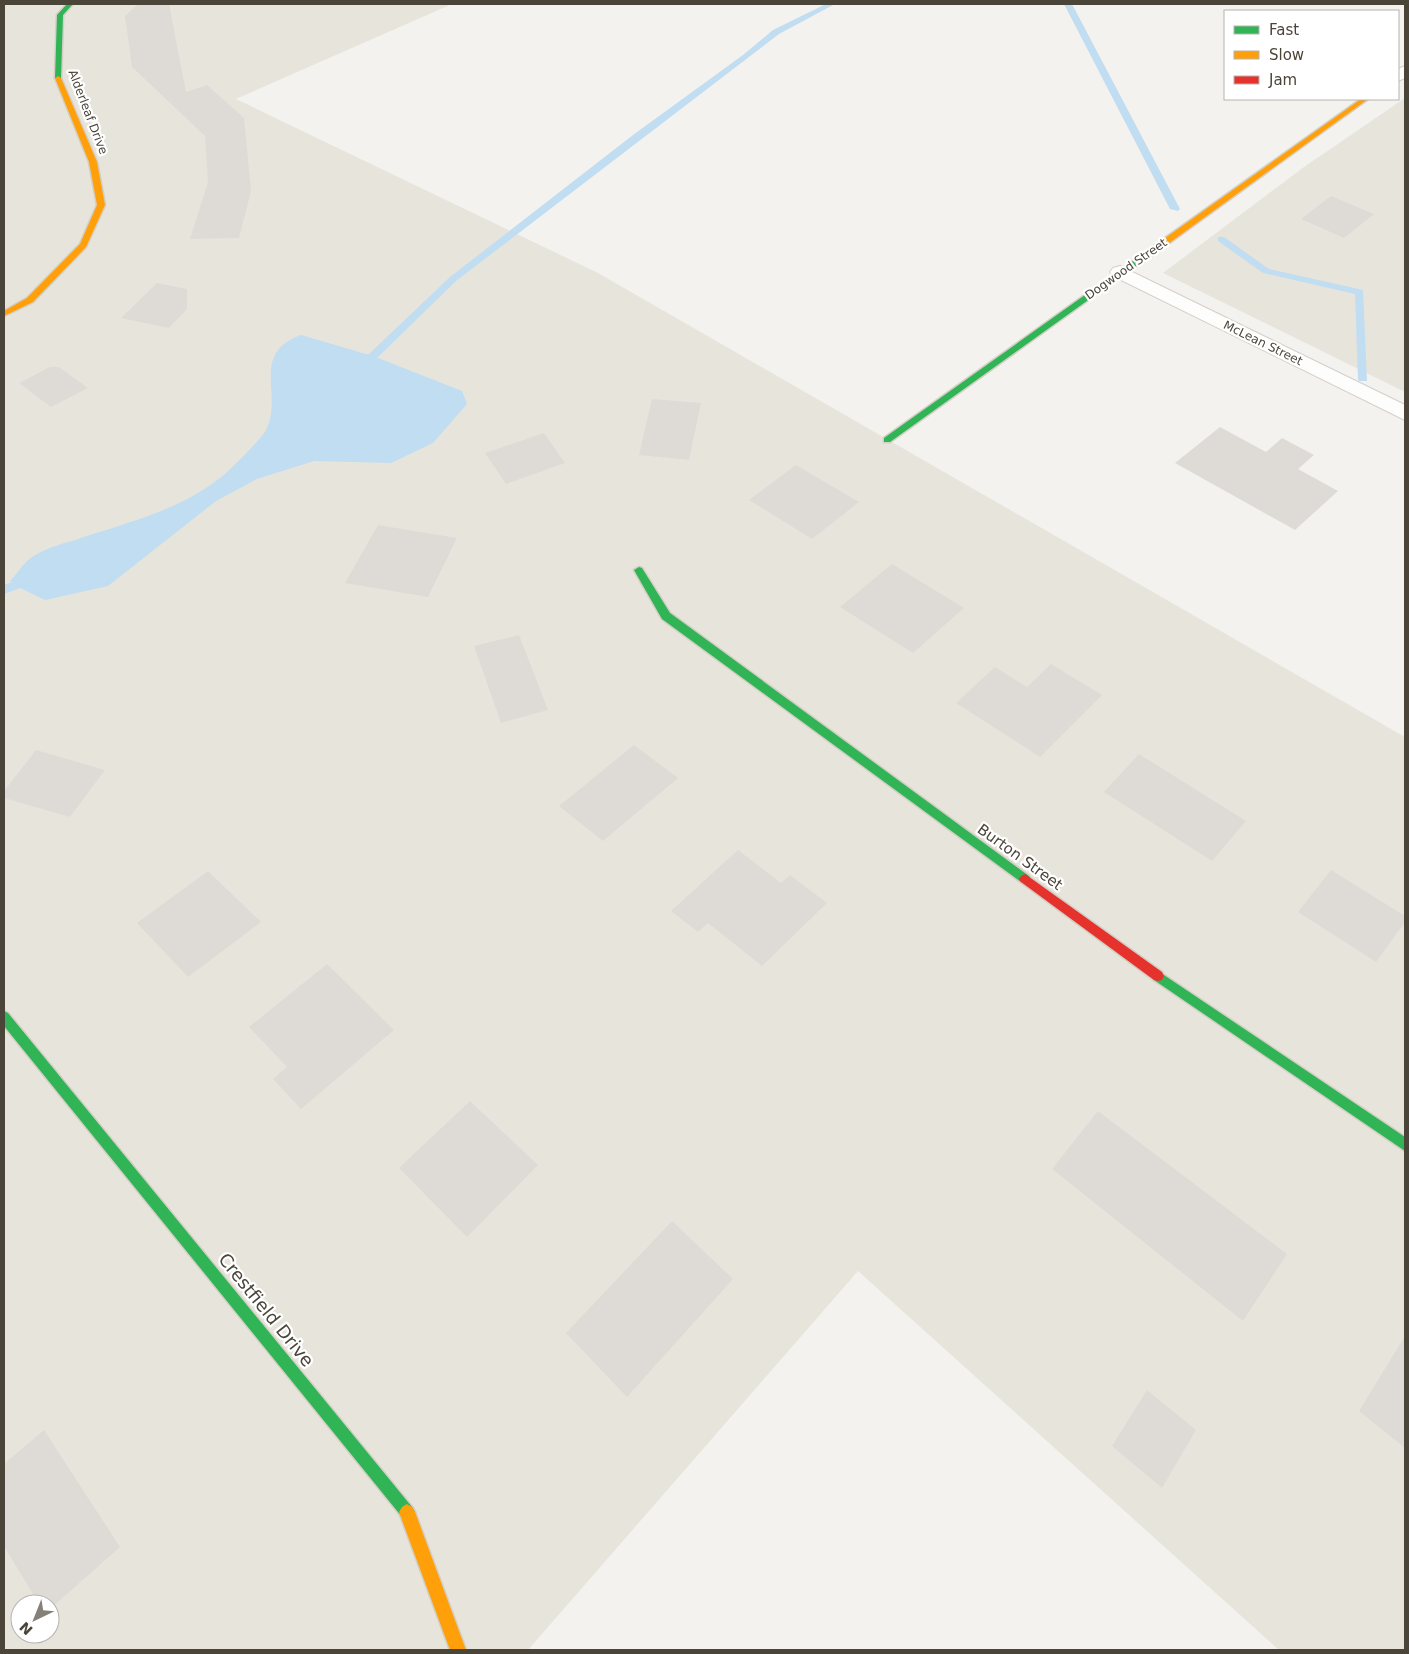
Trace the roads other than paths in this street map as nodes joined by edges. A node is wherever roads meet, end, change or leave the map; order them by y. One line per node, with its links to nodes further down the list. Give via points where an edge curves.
1 (70, 4): 4 (street, Alderleaf Drive, via 60,15 56,74 93,162 101,205 82,245 30,300)
2 (1364, 100): 3 (street, Dogwood Street)
3 (1120, 272): 5 (street, McLean Street); 6 (street, Dogwood Street)
4 (4, 314)
5 (1405, 414)
6 (887, 440)
7 (638, 570): 9 (street, Burton Street, via 666,616 1134,959)
8 (4, 1017): 10 (street, Crestfield Drive, via 406,1510)
9 (1405, 1145)
10 (458, 1650)

